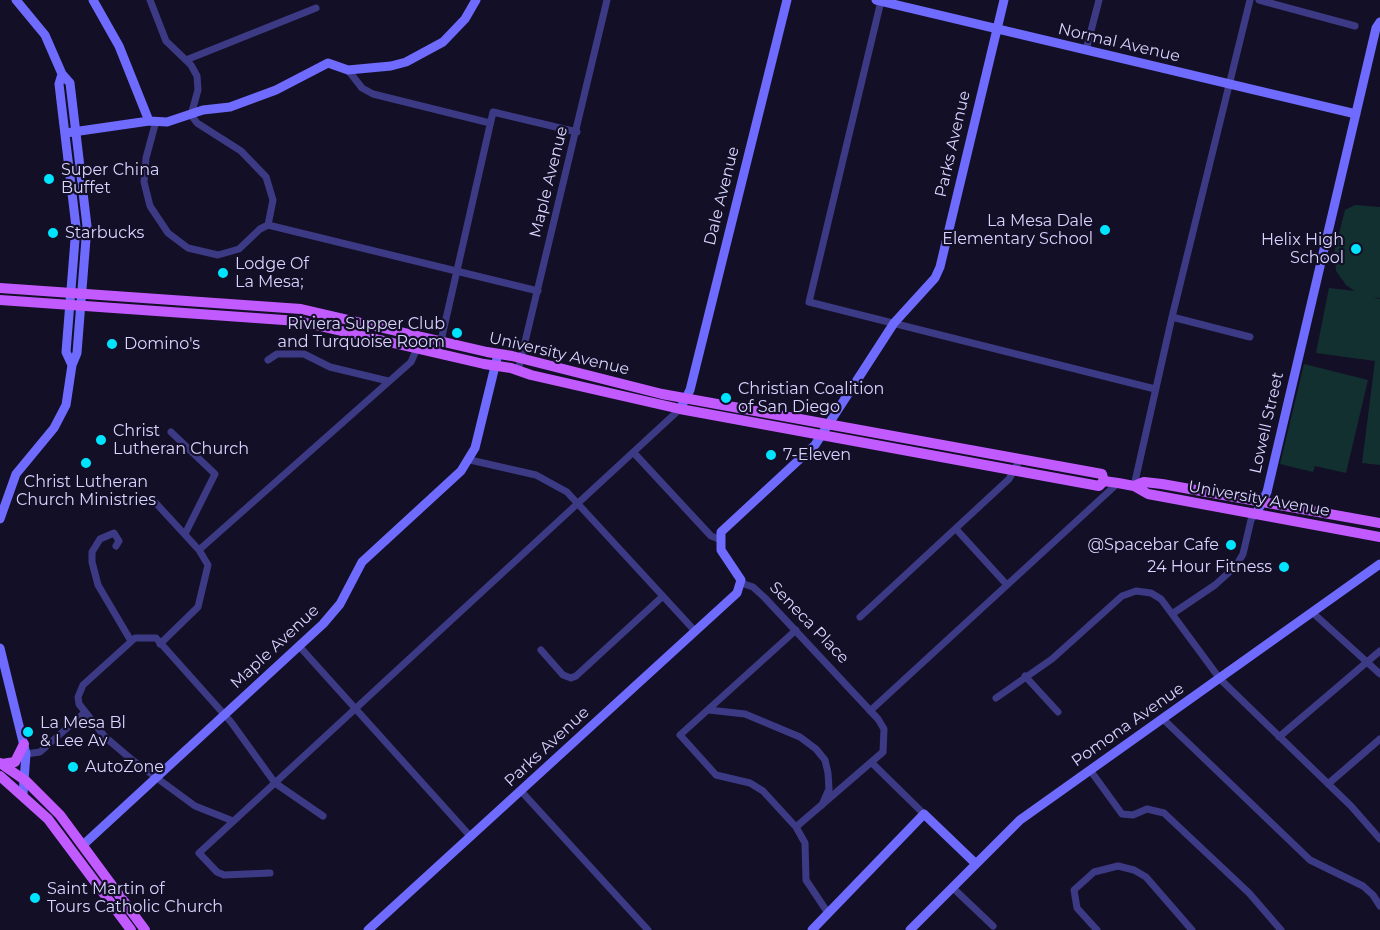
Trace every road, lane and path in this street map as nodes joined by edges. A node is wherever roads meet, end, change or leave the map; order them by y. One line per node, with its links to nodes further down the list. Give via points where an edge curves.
1 (16, 0): 19 (street, via 45,35)
2 (93, 0): 23 (street, via 119,46)
3 (150, 0): 17 (street, via 166,41)
4 (476, 0): 18 (street, via 459,27 424,54 391,66)
5 (607, 0): 26 (street, Maple Avenue)
6 (787, 0): 48 (street, Dale Avenue)
7 (1004, 0): 15 (street, Parks Avenue)
8 (1099, 0): 16 (street)
9 (1250, 0): 20 (street)
10 (1259, 0): 14 (street)
11 (878, 1): 15 (street, Normal Avenue); 35 (street, via 810,302)
12 (316, 8): 17 (street)
13 (1380, 22): 21 (street, Lowell Street)
14 (1355, 26)
15 (996, 29): 16 (street, Normal Avenue); 35 (street, Parks Avenue, via 940,267 926,290)
16 (1086, 50): 20 (street, Normal Avenue)
17 (186, 60): 22 (street, via 195,72 198,86)
18 (348, 70): 22 (street, via 328,63 257,98); 24 (street, via 362,88 373,94)
19 (62, 74): 25 (street, via 70,83); 27 (street, via 59,84)
20 (1229, 85): 21 (street, Normal Avenue); 34 (street)
21 (1356, 114): 61 (street, Lowell Street)
22 (191, 115): 23 (street, via 167,122); 28 (street, via 263,172 273,200)
23 (152, 121): 25 (street); 28 (street, via 144,182 150,206 168,233 188,248 218,255 239,249)
24 (490, 123): 26 (street, via 493,112); 29 (street)
25 (77, 132): 27 (street); 32 (street, via 87,226)
26 (577, 132): 31 (street, Maple Avenue)
27 (66, 134): 32 (street, via 76,227)
28 (268, 225): 29 (street)
29 (455, 270): 31 (street); 38 (street)
30 (0, 288): 32 (main road, University Avenue)
31 (538, 291): 42 (street, Maple Avenue)
32 (77, 299): 33 (main road, University Avenue); 36 (main road, University Avenue, via 301,309); 39 (main road, University Avenue, via 298,321); 63 (street, via 77,353 62,416 21,465)
33 (0, 300)
34 (1172, 317): 37 (street); 47 (street)
35 (894, 323): 47 (street); 50 (street, Parks Avenue)
36 (420, 337): 38 (main road, University Avenue); 39 (street)
37 (1250, 337)
38 (440, 342): 40 (street); 41 (main road, University Avenue)
39 (418, 349): 40 (main road, University Avenue); 46 (street, via 411,362)
40 (438, 354): 44 (main road, University Avenue)
41 (498, 354): 42 (main road, University Avenue); 44 (street, Maple Avenue)
42 (522, 358): 45 (street, Maple Avenue); 48 (main road, University Avenue)
43 (268, 360): 46 (street, via 277,354 304,354 330,367)
44 (495, 366): 45 (main road, University Avenue); 55 (street, Maple Avenue)
45 (518, 371): 49 (main road, University Avenue)
46 (388, 381): 72 (street)
47 (1155, 389): 59 (street)
48 (688, 399): 49 (street); 50 (main road, University Avenue)
49 (680, 410): 52 (main road, University Avenue); 53 (street)
50 (830, 425): 52 (street, Parks Avenue); 54 (main road, University Avenue)
51 (171, 432): 68 (street, via 214,474)
52 (821, 436): 56 (main road, University Avenue); 70 (street, Parks Avenue, via 721,532)
53 (634, 453): 62 (street); 70 (street, Seneca Place, via 711,536)
54 (1020, 459): 56 (street); 57 (main road, University Avenue, via 1102,474)
55 (470, 460): 62 (street, via 540,476); 84 (street, Maple Avenue, via 362,562 331,616)
56 (1016, 471): 57 (main road, University Avenue, via 1099,486); 67 (street)
57 (1104, 481): 58 (main road, University Avenue)
58 (1118, 483): 59 (main road, University Avenue); 75 (street)
59 (1134, 486): 61 (main road, University Avenue, via 1147,482); 64 (main road, University Avenue, via 1148,494)
60 (153, 500): 68 (street)
61 (1264, 501): 64 (street, Lowell Street); 66 (main road, University Avenue)
62 (579, 504): 76 (street); 93 (street)
63 (1, 507): 65 (street)
64 (1257, 512): 69 (main road, University Avenue); 78 (street, Lowell Street, via 1236,566)
65 (0, 519)
66 (1380, 523)
67 (956, 529): 75 (street); 79 (street)
68 (184, 534): 72 (street)
69 (1380, 537)
70 (719, 539): 74 (street, Seneca Place, via 724,556 739,574)
71 (116, 546): 82 (street, via 119,541 114,533 100,539 92,552 92,562 98,585)
72 (200, 550): 83 (street, via 208,565 198,607)
73 (1380, 564): 77 (street, Pomona Avenue)
74 (741, 583): 80 (street, Seneca Place, via 753,587); 81 (street, Parks Avenue, via 737,593)
75 (1007, 585): 95 (street)
76 (663, 596): 81 (street); 86 (street, via 576,676 563,675)
77 (1312, 613): 88 (street); 91 (street, Pomona Avenue)
78 (1172, 614): 90 (street, via 1154,594 1127,594 1052,659); 91 (street)
79 (860, 617)
80 (796, 630): 94 (street); 95 (street, Seneca Place)
81 (694, 631): 111 (street, Parks Avenue)
82 (131, 640): 83 (street, via 148,636); 96 (street, via 83,685 78,697)
83 (160, 644): 98 (street)
84 (299, 646): 93 (street); 98 (street, Maple Avenue)
85 (0, 648): 102 (street)
86 (541, 650)
87 (1380, 651): 88 (street)
88 (1367, 662): 89 (street); 100 (street)
89 (1380, 674)
90 (1025, 676): 92 (street); 97 (street)
91 (1220, 679): 99 (street, Pomona Avenue); 100 (street)
92 (996, 698)
93 (354, 710): 109 (street); 118 (street)
94 (708, 710): 113 (street, via 745,714 800,737 816,749 825,760 828,773 829,789); 117 (street, via 680,735 716,775 750,783 763,791)
95 (870, 711): 103 (street, Seneca Place, via 884,729 885,740 883,752)
96 (84, 712): 102 (street, via 40,752); 107 (street, via 105,737)
97 (1058, 712)
98 (225, 714): 107 (street, Maple Avenue); 109 (street)
99 (1163, 719): 105 (street, Pomona Avenue); 124 (street, via 1310,860 1363,886)
100 (1279, 737): 110 (street)
101 (1380, 739): 110 (street)
102 (25, 749): 104 (main road, via 15,762); 108 (street)
103 (872, 763): 113 (street); 114 (street)
104 (1, 764): 108 (main road)
105 (1090, 770): 121 (street, Pomona Avenue, via 1020,820); 135 (street, via 1122,814 1133,815 1147,809 1164,813 1249,893)
106 (0, 776): 112 (main road)
107 (158, 777): 116 (street, via 195,806); 120 (street, Maple Avenue)
108 (26, 781): 112 (street); 120 (main road)
109 (275, 783): 115 (street); 116 (street)
110 (1328, 784): 119 (street)
111 (521, 791): 118 (street, Parks Avenue); 130 (street)
112 (23, 794): 127 (main road, via 67,841)
113 (821, 807): 117 (street)
114 (924, 814): 121 (street); 125 (street)
115 (323, 816)
116 (233, 821): 122 (street, via 199,853 224,875)
117 (796, 827): 125 (street, via 806,843 806,880)
118 (471, 837): 129 (street, Parks Avenue)
119 (1380, 839)
120 (83, 845): 128 (main road)
121 (975, 863): 123 (street, Pomona Avenue)
122 (270, 873)
123 (952, 887): 126 (street); 132 (street, Pomona Avenue)
124 (1380, 906)
125 (828, 913): 131 (street)
126 (993, 926)
127 (131, 930)
128 (145, 930)
129 (368, 930)
130 (648, 930)
131 (812, 930)
132 (910, 930)
133 (1097, 930): 134 (street, via 1077,908 1075,887 1094,872 1118,866 1142,874)
134 (1192, 930)
135 (1281, 930)

